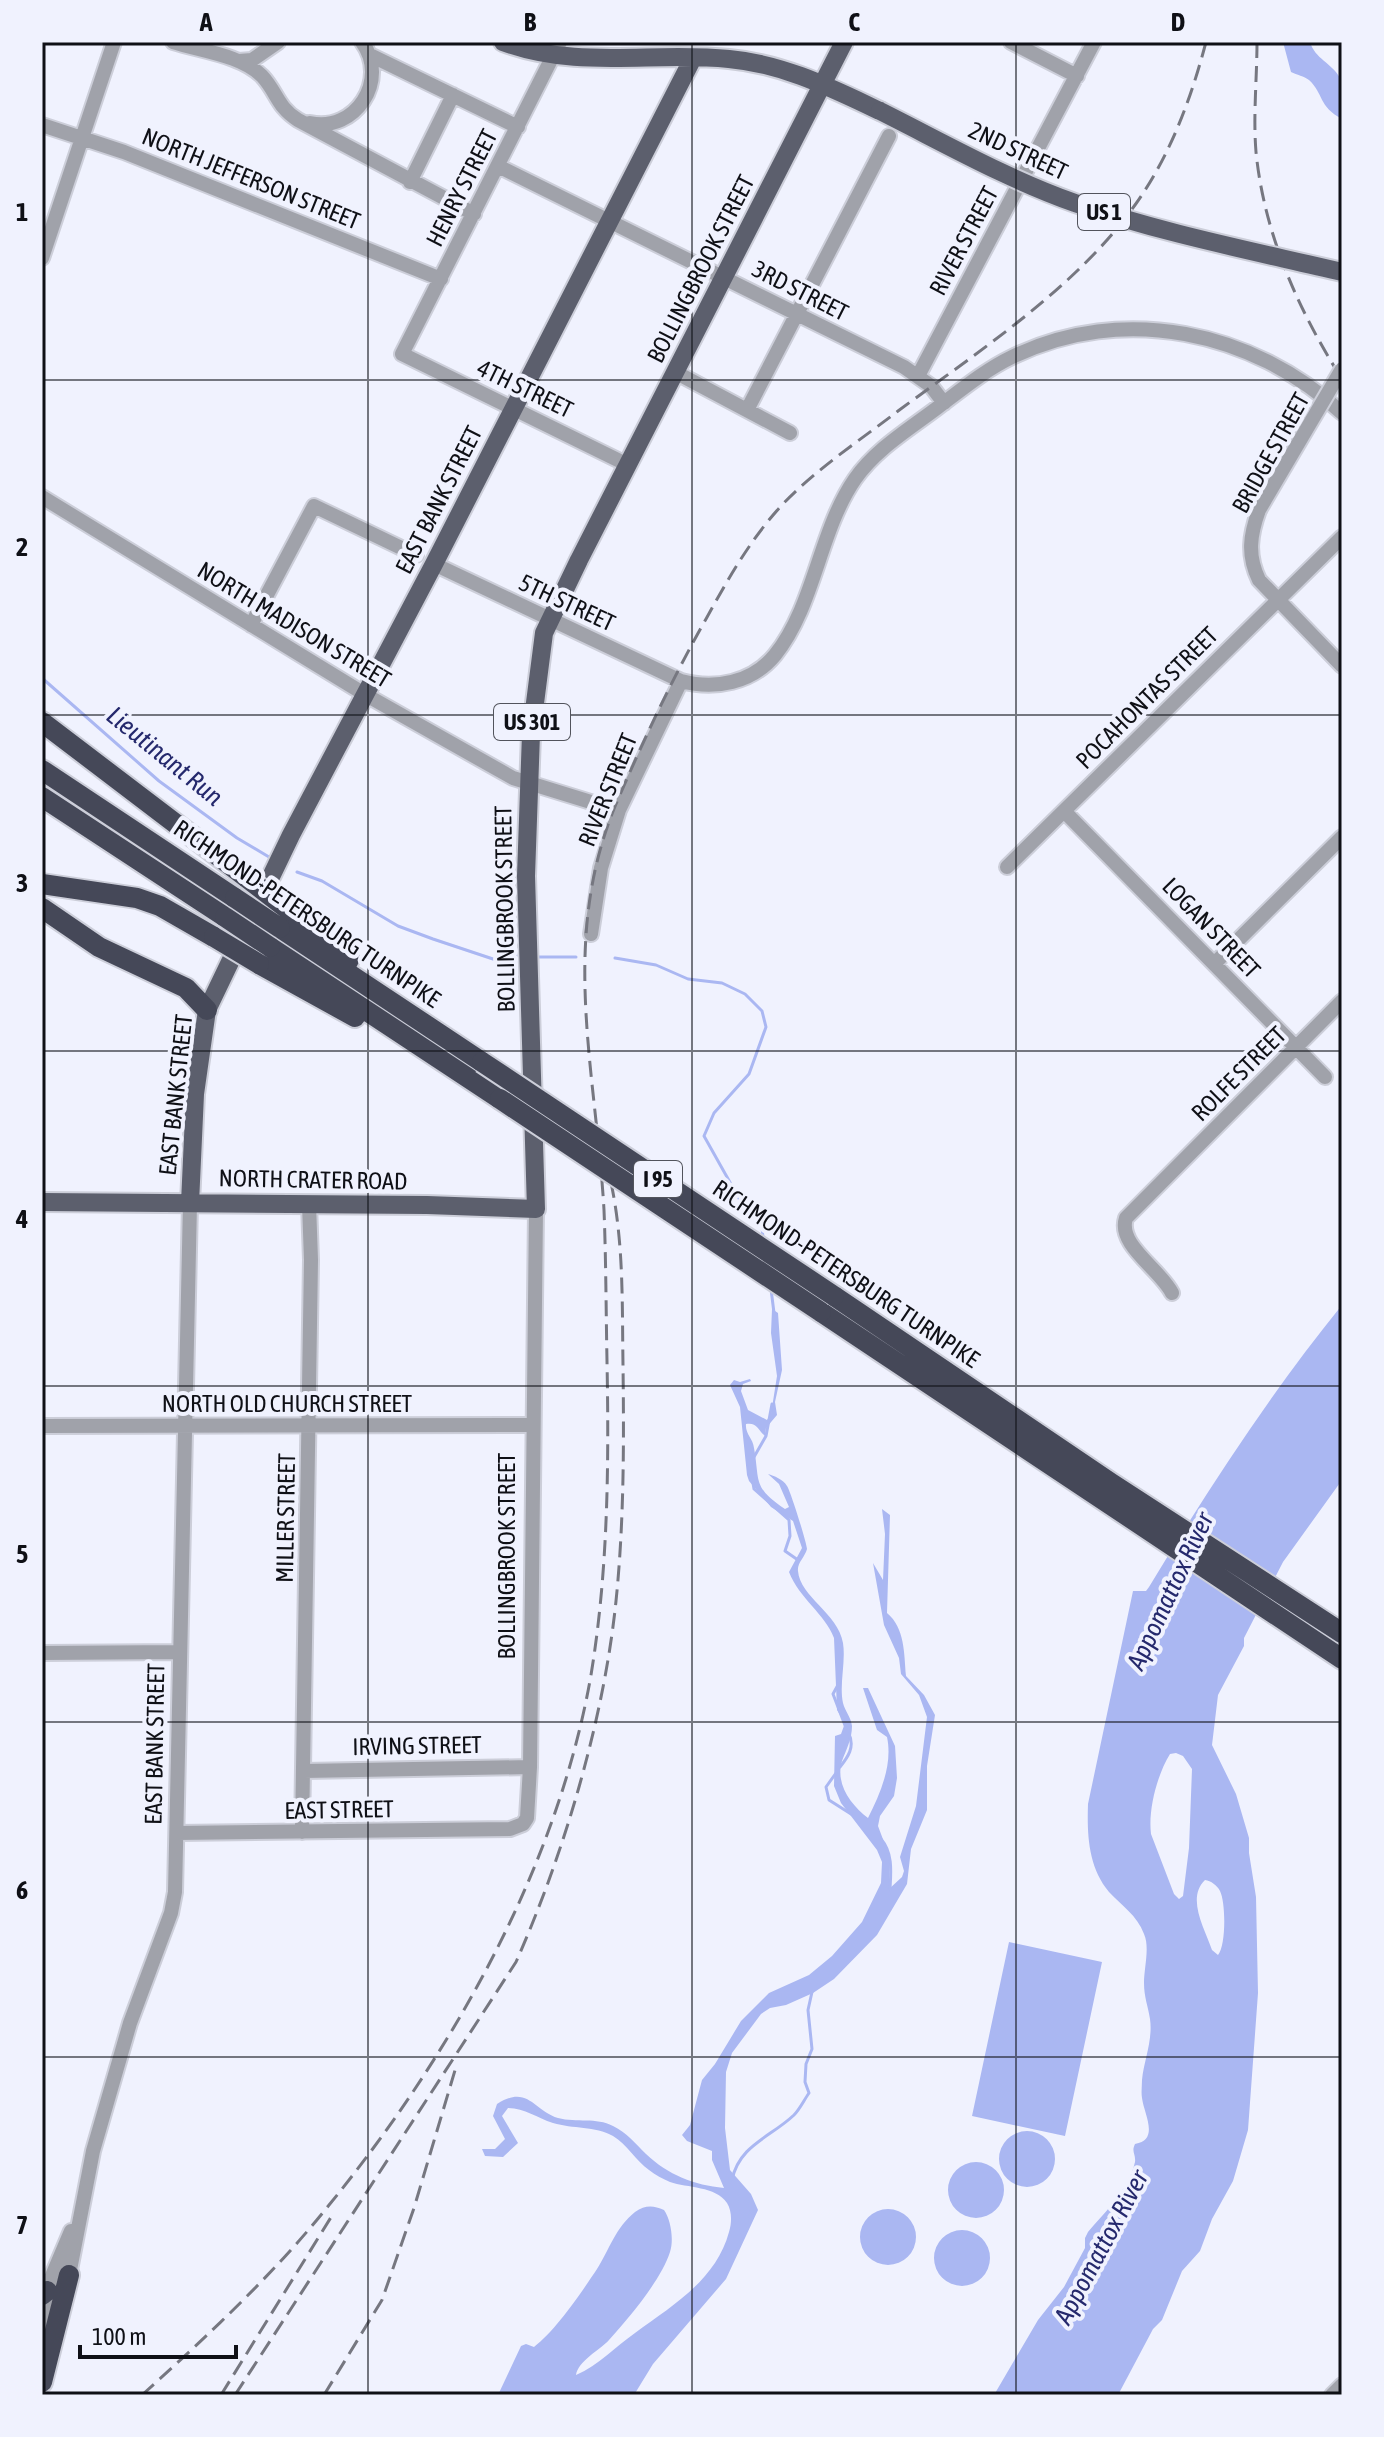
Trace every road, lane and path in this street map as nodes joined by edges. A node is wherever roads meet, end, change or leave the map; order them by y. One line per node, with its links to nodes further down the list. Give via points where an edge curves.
1 (114, 42): 19 (street)
2 (173, 42): 11 (street)
3 (278, 42): 11 (street, via 252,60)
4 (503, 42): 9 (main road, US 1)
5 (844, 42): 13 (main road, BOLLINGBROOK STREET)
6 (1011, 42): 12 (street)
7 (1094, 42): 12 (street, RIVER STREET)
8 (366, 49): 14 (street); 15 (street, via 373,72 354,114 322,126)
9 (556, 49): 10 (main road, US 1, via 581,59); 17 (street, HENRY STREET)
10 (696, 50): 13 (main road, US 1, via 788,70); 23 (main road, EAST BANK STREET)
11 (239, 61): 15 (street, via 261,76 280,106)
12 (1077, 76): 32 (street, RIVER STREET)
13 (823, 84): 25 (main road, 2ND STREET / US 1, bridge, via 1075,203); 26 (main road, BOLLINGBROOK STREET / US 301)
14 (453, 95): 17 (street); 21 (street)
15 (298, 120): 21 (street)
16 (42, 125): 19 (street, NORTH JEFFERSON STREET)
17 (518, 127): 20 (street, HENRY STREET)
18 (889, 136): 28 (street)
19 (83, 138): 24 (street); 27 (street, NORTH JEFFERSON STREET)
20 (498, 166): 22 (street, HENRY STREET); 23 (street, 3RD STREET)
21 (410, 182): 22 (street)
22 (474, 214): 27 (street, HENRY STREET)
23 (608, 220): 26 (street, 3RD STREET); 34 (main road, EAST BANK STREET)
24 (42, 258)
25 (1342, 272)
26 (724, 277): 28 (street, 3RD STREET); 31 (main road, BOLLINGBROOK STREET / US 301)
27 (441, 279): 29 (street, HENRY STREET)
28 (798, 314): 32 (street, 3RD STREET); 35 (street)
29 (402, 354): 34 (street, 4TH STREET)
30 (1342, 369): 43 (street, BRIDGE STREET, bridge, via 1252,528 1252,565)
31 (675, 372): 35 (street); 38 (main road, BOLLINGBROOK STREET / US 301)
32 (918, 376): 33 (street, 3RD STREET)
33 (944, 403): 36 (street, via 1008,358 1053,340 1143,328 1190,334 1253,353 1292,373); 47 (street, via 890,443 858,476 837,512 786,638 766,664 723,685)
34 (513, 408): 38 (street, 4TH STREET); 42 (main road, EAST BANK STREET)
35 (747, 410): 37 (street)
36 (1342, 413)
37 (790, 433)
38 (628, 465): 44 (main road, BOLLINGBROOK STREET / US 301)
39 (42, 497): 45 (street, NORTH MADISON STREET)
40 (1342, 537): 43 (street, POCAHONTAS STREET)
41 (416, 555): 45 (street, via 314,506)
42 (434, 564): 44 (street, 5TH STREET); 48 (main road, EAST BANK STREET)
43 (1279, 601): 46 (street, BRIDGE STREET); 56 (street, POCAHONTAS STREET)
44 (549, 619): 47 (street, 5TH STREET); 52 (main road, BOLLINGBROOK STREET / US 301)
45 (251, 625): 48 (street, NORTH MADISON STREET)
46 (1342, 666)
47 (681, 681): 62 (street, RIVER STREET, via 619,810 601,868)
48 (366, 695): 52 (street, NORTH MADISON STREET); 66 (main road, EAST BANK STREET)
49 (42, 722): 53 (highway)
50 (42, 735): 53 (highway)
51 (42, 770): 61 (highway, RICHMOND-PETERSBURG TURNPIKE, bridge, via 235,898)
52 (528, 784): 55 (street, NORTH MADISON STREET); 72 (main road, BOLLINGBROOK STREET / US 301)
53 (134, 792): 61 (highway, bridge, via 247,878)
54 (42, 797): 63 (highway, RICHMOND-PETERSBURG TURNPIKE / I 95, bridge, via 225,917)
55 (594, 803)
56 (1064, 811): 58 (street, POCAHONTAS STREET); 64 (street, LOGAN STREET)
57 (1342, 837): 64 (street)
58 (1007, 867)
59 (42, 884): 63 (highway, bridge, via 137,898)
60 (42, 908): 66 (highway, via 99,947 186,988)
61 (285, 919): 74 (highway, RICHMOND-PETERSBURG TURNPIKE / I 95, bridge, via 426,1024)
62 (591, 934)
63 (265, 956): 74 (highway, RICHMOND-PETERSBURG TURNPIKE / I 95, bridge)
64 (1215, 963): 67 (street, LOGAN STREET)
65 (1342, 1001): 67 (street, ROLFE STREET)
66 (207, 1010): 70 (main road, EAST BANK STREET, via 195,1094)
67 (1297, 1047): 68 (street, LOGAN STREET); 73 (street, ROLFE STREET, via 1126,1218 1127,1241)
68 (1325, 1077)
69 (42, 1202): 70 (main road, NORTH CRATER ROAD)
70 (190, 1203): 71 (main road, NORTH CRATER ROAD); 75 (street, EAST BANK STREET)
71 (309, 1204): 72 (main road, NORTH CRATER ROAD); 76 (street, MILLER STREET)
72 (536, 1209): 77 (street, BOLLINGBROOK STREET)
73 (1172, 1293)
74 (828, 1304): 79 (highway, RICHMOND-PETERSBURG TURNPIKE / I 95); 82 (highway, RICHMOND-PETERSBURG TURNPIKE / I 95, via 1114,1508)
75 (185, 1425): 76 (street, NORTH OLD CHURCH STREET); 78 (street, NORTH OLD CHURCH STREET); 80 (street, EAST BANK STREET)
76 (309, 1425): 77 (street, NORTH OLD CHURCH STREET); 84 (street, MILLER STREET)
77 (532, 1425): 83 (street, BOLLINGBROOK STREET)
78 (42, 1426)
79 (1342, 1633)
80 (180, 1652): 81 (street); 87 (street, EAST BANK STREET)
81 (42, 1653)
82 (1342, 1659)
83 (530, 1767): 84 (street, IRVING STREET); 85 (street, BOLLINGBROOK STREET, via 527,1818 517,1828)
84 (304, 1771): 86 (street, MILLER STREET)
85 (501, 1829): 86 (street, EAST STREET)
86 (302, 1832): 87 (street, EAST STREET)
87 (177, 1833): 88 (street, EAST BANK STREET, via 171,1913 130,2023)
88 (80, 2209): 89 (street, EAST BANK STREET); 90 (street, EAST BANK STREET)
89 (69, 2275): 91 (street, EAST BANK STREET); 92 (highway)
90 (44, 2295)
91 (42, 2324)
92 (42, 2382)
93 (1342, 2385): 94 (street)
94 (1332, 2395)

